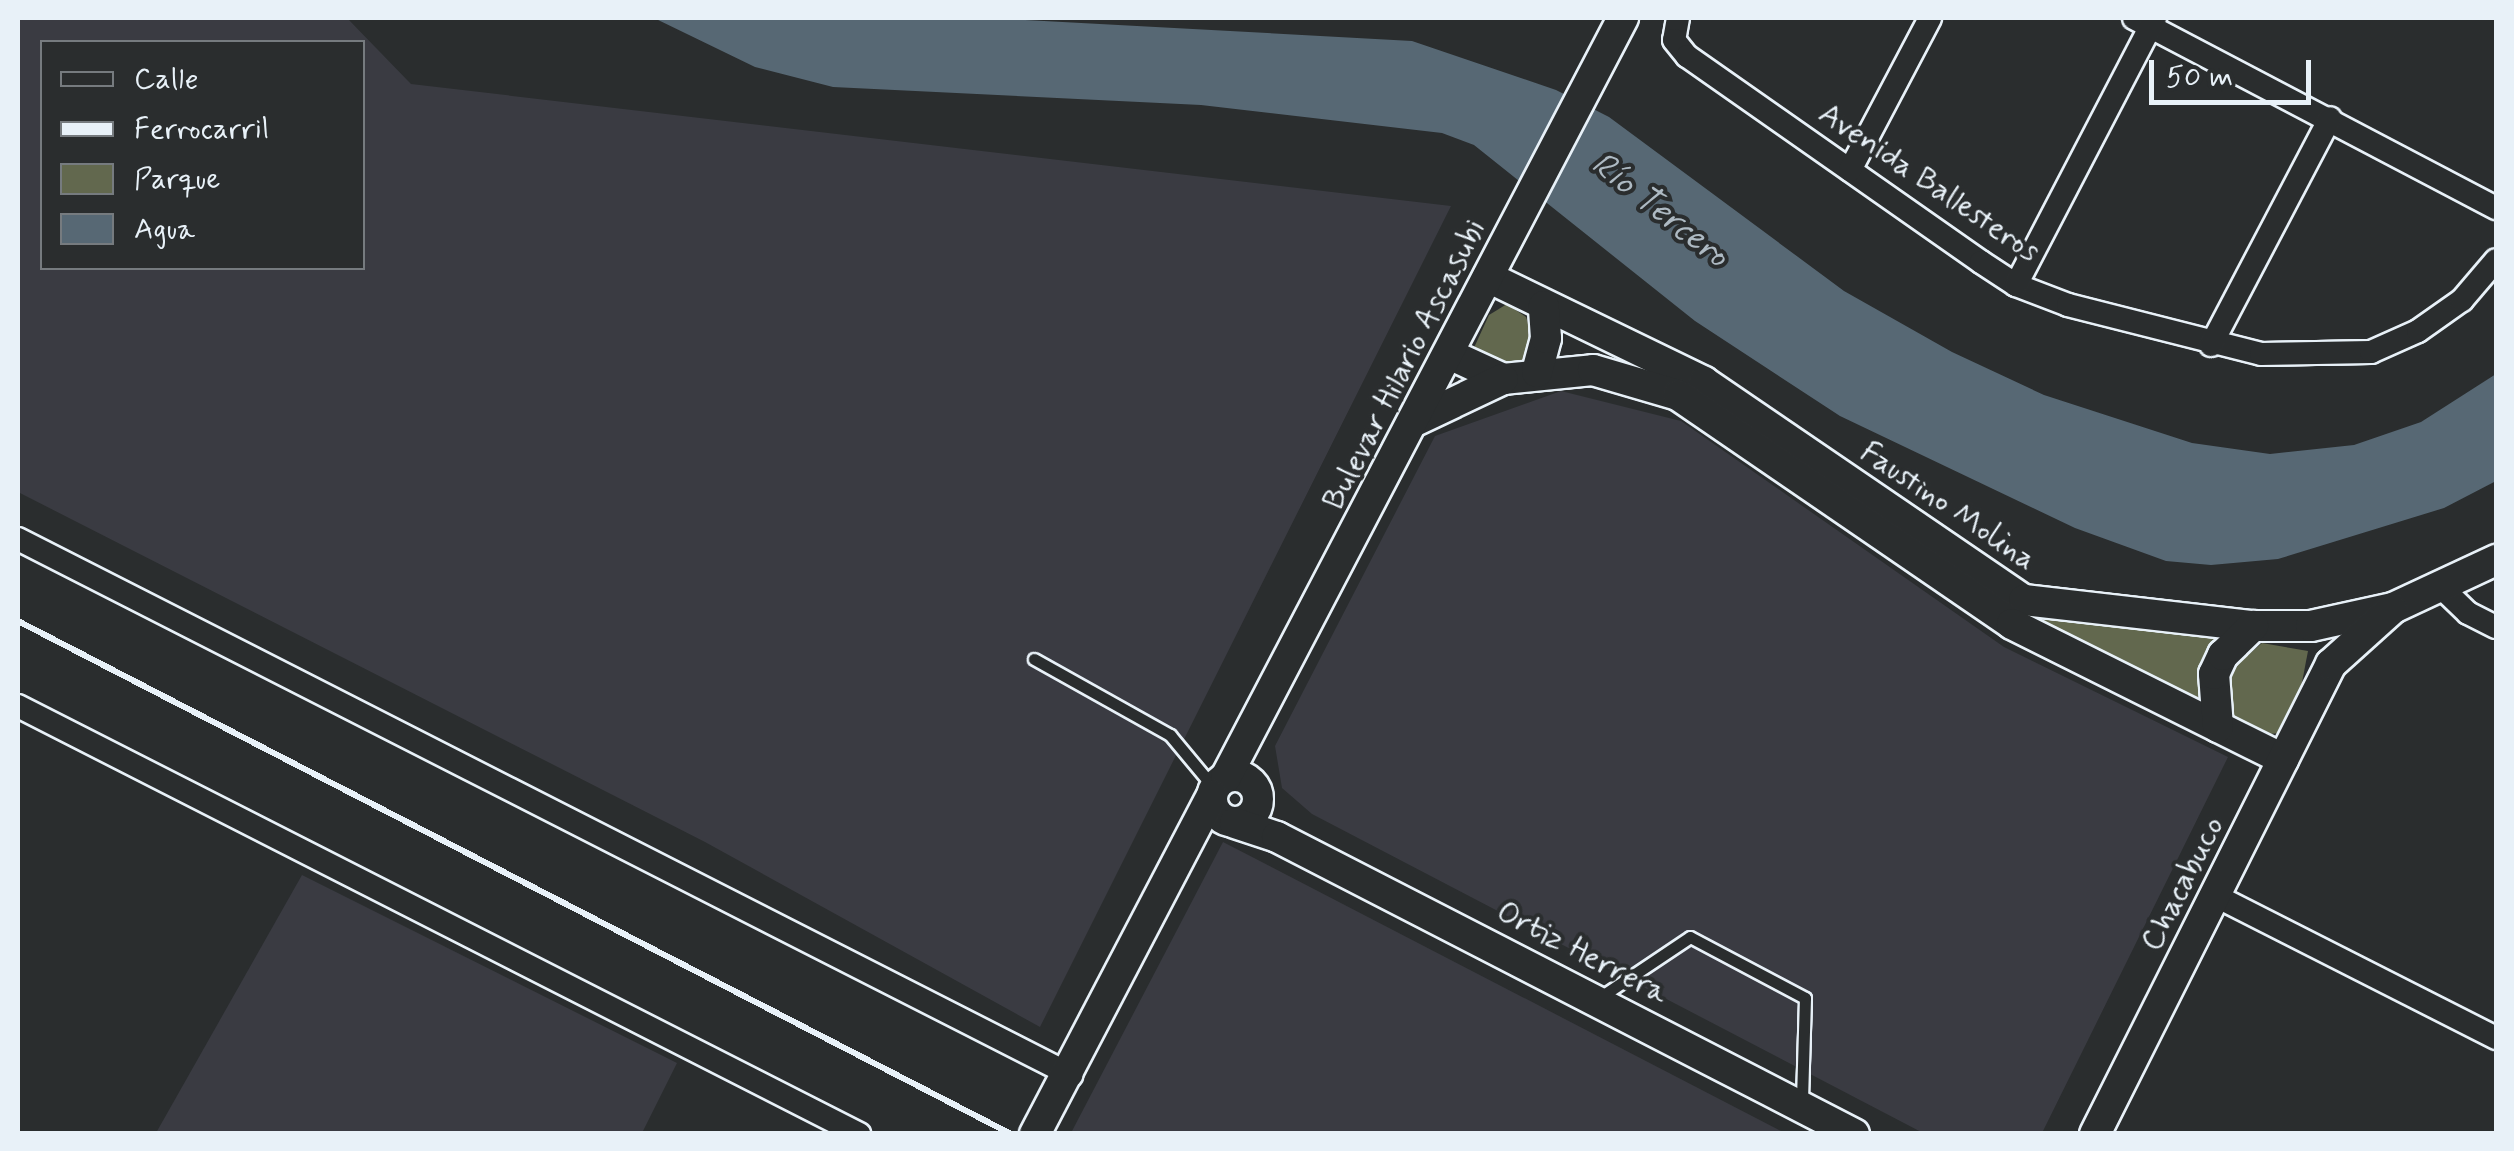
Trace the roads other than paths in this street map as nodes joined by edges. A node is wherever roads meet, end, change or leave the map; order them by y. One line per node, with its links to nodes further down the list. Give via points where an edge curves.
1 (1930, 18): 6 (street)
2 (2147, 20): 5 (street); 10 (street)
3 (1619, 26): 9 (street, Bulevar Hilario Ascasubi)
4 (1676, 28): 6 (street, Avenida Ballesteros, via 1687,56)
5 (2330, 118): 7 (street); 12 (street)
6 (1850, 170): 10 (street, Avenida Ballesteros)
7 (2496, 208)
8 (2496, 260): 12 (street, Avenida Ballesteros, via 2462,300 2418,331 2371,352 2306,358)
9 (1488, 277): 11 (street, Faustino Molina); 13 (street, Bulevar Hilario Ascasubi)
10 (2016, 285): 12 (street, Avenida Ballesteros)
11 (1544, 306): 14 (street, via 1546,338); 21 (street, Faustino Molina, via 1704,382 2024,600)
12 (2211, 344)
13 (1449, 354): 15 (street); 16 (street, Bulevar Hilario Ascasubi)
14 (1536, 372): 15 (street, Faustino Molina); 27 (street, Faustino Molina, via 1619,373 1678,395 2012,624)
15 (1502, 379): 16 (street, Faustino Molina)
16 (1417, 420): 29 (street, Bulevar Hilario Ascasubi, via 1248,744)
17 (18, 539): 33 (street)
18 (2496, 560): 19 (street)
19 (2440, 586): 20 (street); 23 (street)
20 (2393, 608): 22 (street, Faustino Molina); 25 (street)
21 (2253, 626): 22 (street, Faustino Molina); 27 (street, via 2214,674)
22 (2311, 626): 25 (street)
23 (2496, 627)
24 (1034, 659): 29 (lane, via 1170,735)
25 (2330, 664): 28 (street, Chacabuco)
26 (18, 706): 35 (street)
27 (2218, 726): 28 (street, Faustino Molina)
28 (2283, 759): 30 (street, Chacabuco)
29 (1231, 797): 31 (street, Ortiz Herrera, via 1277,837); 33 (street, via 1194,835)
30 (2216, 896): 32 (street); 38 (street, Chacabuco)
31 (1596, 1000): 34 (street, Ortiz Herrera); 34 (lane, via 1690,937 1804,998)
32 (2496, 1038)
33 (1071, 1075): 36 (street)
34 (1802, 1106): 37 (street, Ortiz Herrera)
35 (859, 1134)
36 (1035, 1134)
37 (1854, 1134)
38 (2096, 1134)

